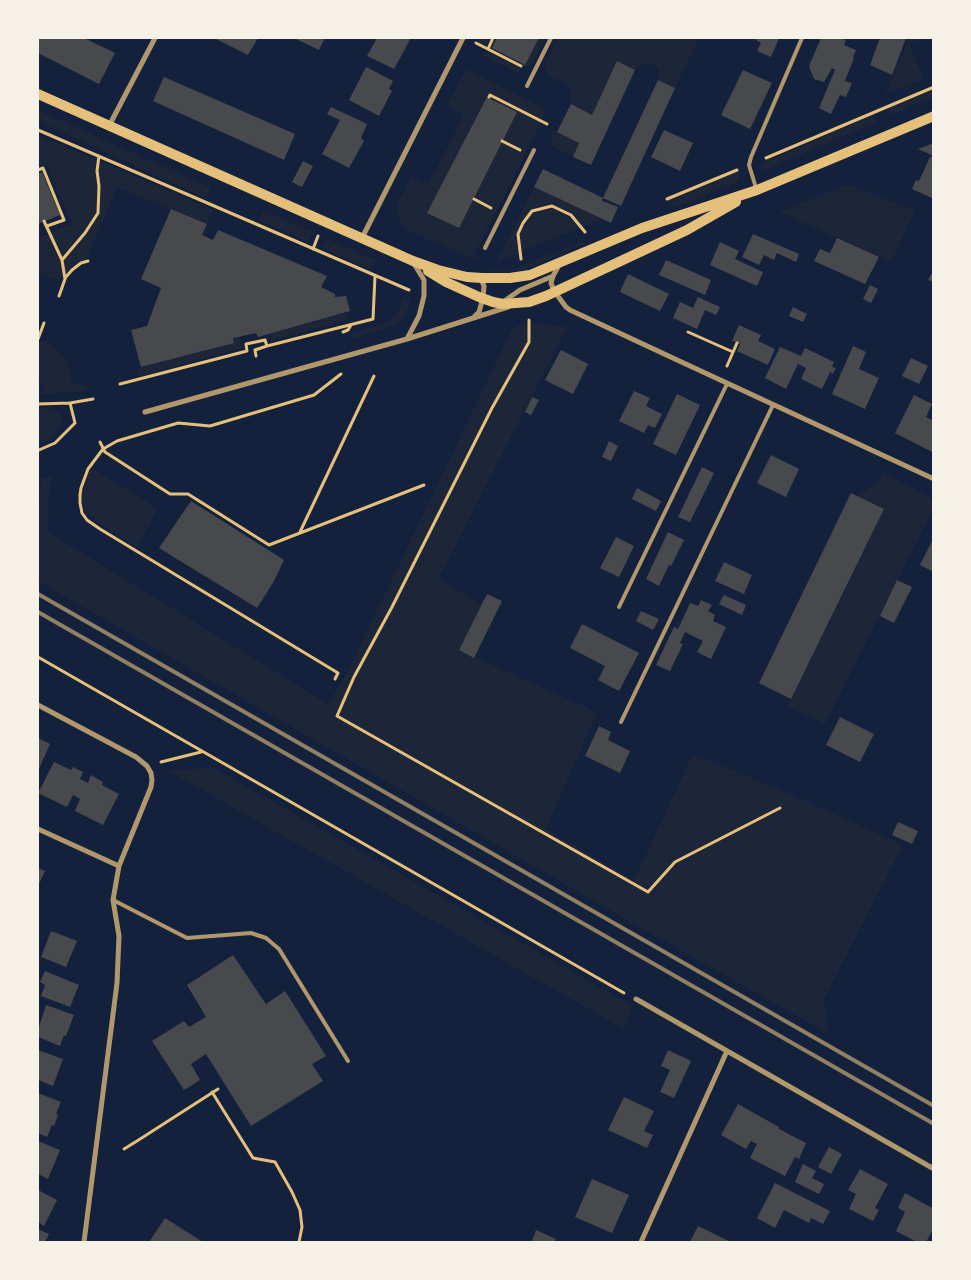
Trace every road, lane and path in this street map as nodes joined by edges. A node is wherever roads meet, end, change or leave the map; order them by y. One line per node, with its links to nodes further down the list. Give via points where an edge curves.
1 (155, 38): 15 (street)
2 (463, 38): 27 (street)
3 (493, 38): 7 (path)
4 (551, 38): 8 (lane)
5 (802, 38): 19 (lane)
6 (475, 42): 7 (path)
7 (488, 49): 8 (path)
8 (534, 72): 9 (lane)
9 (527, 86)
10 (934, 87): 19 (path)
11 (38, 94): 15 (main road)
12 (489, 97): 14 (path)
13 (934, 116): 21 (main road)
14 (547, 124)
15 (109, 126): 27 (main road)
16 (38, 130): 18 (path)
17 (534, 150): 28 (lane)
18 (99, 156): 29 (path); 31 (path, via 98,213)
19 (749, 166): 21 (lane); 22 (path)
20 (38, 170): 24 (path, via 43,168 64,220)
21 (757, 190): 34 (main road, via 642,228); 39 (main road, via 687,230)
22 (660, 202)
23 (44, 221): 24 (path)
24 (47, 226): 31 (path)
25 (318, 234): 29 (path)
26 (588, 236): 30 (path, via 571,215 552,206 532,211 518,234 521,262)
27 (362, 239): 33 (main road)
28 (485, 248)
29 (313, 249): 35 (path)
30 (529, 259)
31 (62, 260): 38 (path)
32 (88, 260): 38 (path)
33 (413, 261): 37 (main road, via 438,270); 42 (main road, via 446,282); 52 (street, via 424,280 424,296 419,316)
34 (561, 262): 36 (street); 37 (main road, via 510,278)
35 (375, 276): 40 (path); 48 (path, via 373,319)
36 (553, 276): 39 (street); 44 (street, via 520,290)
37 (480, 278): 42 (street)
38 (65, 279): 41 (path)
39 (554, 291): 43 (main road); 61 (street, via 570,310)
40 (415, 293)
41 (59, 296)
42 (484, 298): 44 (main road); 46 (street, via 479,312)
43 (526, 302): 44 (main road); 45 (street); 80 (path, via 529,342 492,408 337,716 648,892 674,862)
44 (501, 303): 45 (street)
45 (490, 313): 46 (street)
46 (472, 319): 52 (street)
47 (44, 323): 51 (path)
48 (351, 325): 49 (path); 54 (path)
49 (343, 332)
50 (688, 332): 55 (path)
51 (38, 339)
52 (407, 339): 66 (street)
53 (737, 343): 55 (path)
54 (267, 346): 56 (path, via 255,350); 60 (path, via 264,340 246,344 247,351)
55 (733, 352): 57 (path)
56 (256, 356)
57 (725, 371)
58 (344, 372): 69 (path, via 314,395 210,426 178,423 117,441)
59 (374, 376): 72 (path)
60 (120, 384)
61 (727, 384): 65 (street); 73 (lane)
62 (94, 399): 63 (path)
63 (70, 403): 64 (path); 68 (path, via 75,423 54,443)
64 (38, 404)
65 (773, 405): 70 (street); 77 (lane)
66 (145, 412)
67 (100, 442): 69 (path)
68 (39, 450)
69 (104, 450): 72 (path, via 170,494 188,494 269,545); 75 (path, via 88,469 81,488 80,503 87,520 338,673)
70 (934, 479)
71 (424, 485): 72 (path)
72 (300, 533)
73 (620, 607)
74 (38, 657): 78 (path)
75 (335, 679)
76 (38, 705): 79 (street)
77 (621, 722)
78 (202, 752): 79 (path); 84 (path)
79 (147, 766): 82 (street, via 151,773 151,787)
80 (780, 808)
81 (38, 829): 82 (street)
82 (119, 866): 83 (street)
83 (113, 900): 86 (lane, via 188,938 251,933 266,938 279,949); 91 (street, via 119,936 117,983)
84 (636, 999): 85 (street)
85 (727, 1051): 90 (street); 93 (street)
86 (348, 1061)
87 (218, 1089): 88 (path)
88 (212, 1092): 89 (path); 92 (path, via 253,1158 274,1162 292,1192 300,1210 302,1227)
89 (124, 1148)
90 (934, 1168)
91 (84, 1242)
92 (299, 1242)
93 (640, 1242)

